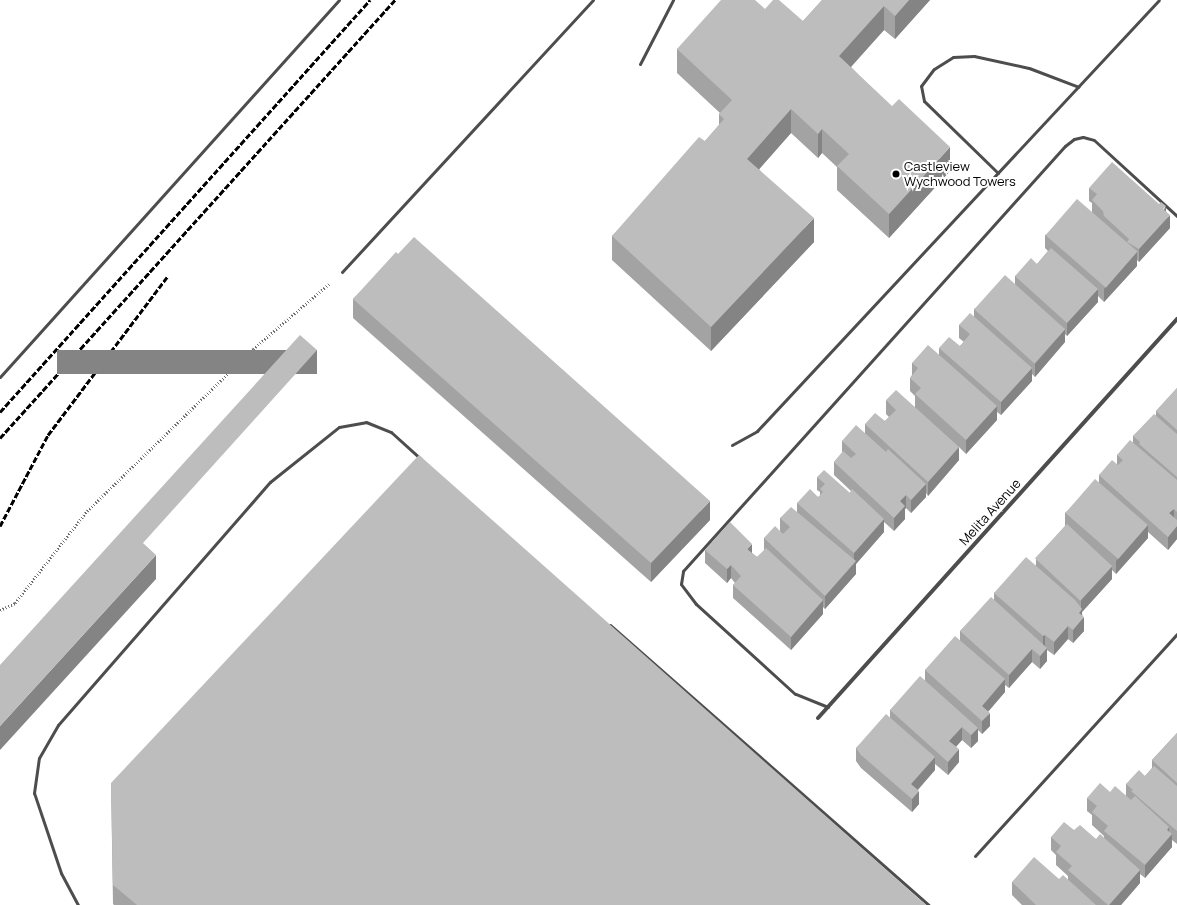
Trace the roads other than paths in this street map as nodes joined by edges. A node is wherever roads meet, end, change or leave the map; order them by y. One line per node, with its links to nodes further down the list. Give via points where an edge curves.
1 (339, 0): 11 (lane)
2 (593, 0): 9 (lane)
3 (673, 0): 5 (lane)
4 (1159, 0): 6 (lane)
5 (640, 64)
6 (1079, 88): 7 (lane); 7 (lane, via 1029,68 974,56 953,57 934,69 921,86 924,101)
7 (998, 173): 12 (lane, via 757,431)
8 (1177, 216): 16 (lane, via 1094,140 1083,137 1074,139 683,571 681,584 696,604 796,694)
9 (342, 272)
10 (1177, 319): 16 (street, Melita Avenue)
11 (0, 377)
12 (732, 445)
13 (427, 464): 19 (lane, via 392,432 366,422 339,427 270,482 58,725 39,758 34,793 61,874)
14 (606, 621): 20 (lane)
15 (1177, 634): 18 (lane)
16 (828, 707): 17 (street, Melita Avenue)
17 (818, 718)
18 (975, 856)
19 (78, 905)
20 (929, 905)

